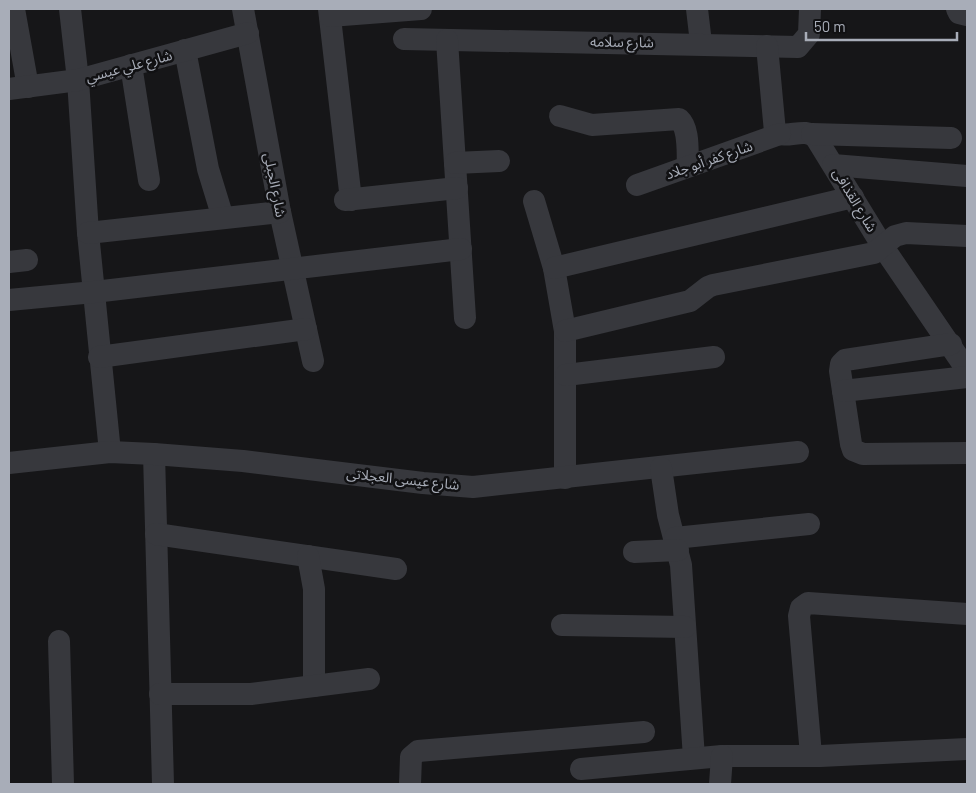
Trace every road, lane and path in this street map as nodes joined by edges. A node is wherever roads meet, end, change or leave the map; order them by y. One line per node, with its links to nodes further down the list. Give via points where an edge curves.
1 (14, 9): 18 (street)
2 (70, 9): 17 (street)
3 (243, 9): 10 (street, شارع الجبلى)
4 (421, 9): 8 (street)
5 (697, 9): 13 (street)
6 (810, 9): 14 (street, شارع سلامه, via 809,34 798,47)
7 (958, 9): 9 (street, via 959,13)
8 (329, 12): 30 (street, via 348,200)
9 (967, 15)
10 (248, 33): 15 (street, شارع علي عيسي); 33 (street, شارع الجبلى)
11 (404, 40): 12 (street, شارع سلامه)
12 (447, 40): 13 (street, شارع سلامه); 24 (street)
13 (701, 44): 14 (street, شارع سلامه)
14 (767, 46): 20 (street, via 774,130)
15 (185, 50): 16 (street, شارع علي عيسي); 34 (street, via 208,169)
16 (131, 65): 17 (street, شارع علي عيسي); 28 (street)
17 (78, 80): 18 (street, شارع علي عيسي); 35 (street)
18 (18, 88)
19 (560, 116): 26 (street, via 592,124 679,119 686,130)
20 (780, 134): 21 (street); 26 (street, شارع كفر أبو جلاد)
21 (812, 134): 22 (street); 25 (street, شارع القذافى)
22 (951, 138)
23 (499, 161): 24 (street)
24 (455, 164): 30 (street)
25 (833, 165): 27 (street); 31 (street, شارع القذافى)
26 (688, 166): 29 (street, شارع كفر أبو جلاد)
27 (967, 176)
28 (149, 180)
29 (637, 185)
30 (457, 188): 38 (street)
31 (852, 197): 37 (street, شارع القذافى); 39 (street)
32 (534, 201): 39 (street)
33 (280, 212): 34 (street); 40 (street, شارع الجبلى)
34 (222, 218): 35 (street)
35 (88, 233): 41 (street)
36 (967, 236): 37 (street, via 906,233 895,236)
37 (883, 248): 45 (street, via 874,253 713,285 690,301); 46 (street, شارع القذافى)
38 (461, 249): 40 (street); 43 (street)
39 (554, 268): 45 (street)
40 (294, 269): 41 (street); 44 (street, شارع الجبلى)
41 (94, 292): 42 (street); 47 (street)
42 (9, 300)
43 (465, 318)
44 (306, 329): 47 (street); 49 (street, شارع الجبلى)
45 (565, 331): 51 (street)
46 (951, 344): 50 (street, شارع القذافى); 53 (street, via 845,360 840,368)
47 (100, 357): 54 (street)
48 (714, 357): 51 (street)
49 (313, 361)
50 (967, 370)
51 (566, 375): 60 (street)
52 (967, 377): 53 (street)
53 (843, 391): 56 (street, via 851,444 857,454)
54 (110, 452): 57 (street, شارع عيسى العجلاتى); 58 (street, شارع عيسى العجلاتى)
55 (798, 452): 59 (street, شارع عيسى العجلاتى)
56 (967, 453)
57 (154, 454): 60 (street, شارع عيسى العجلاتى, via 473,487); 62 (street)
58 (9, 463)
59 (661, 468): 60 (street, شارع عيسى العجلاتى); 63 (street, via 668,515)
60 (565, 478)
61 (809, 524): 63 (street)
62 (156, 534): 65 (street); 73 (street)
63 (677, 544): 64 (street); 69 (street)
64 (634, 552)
65 (308, 556): 66 (street); 72 (street, via 314,589)
66 (396, 569)
67 (967, 614): 76 (street, via 808,603 801,608 799,616)
68 (562, 625): 69 (street)
69 (685, 627): 78 (street)
70 (59, 641): 80 (street)
71 (369, 679): 72 (street)
72 (314, 686): 73 (street, via 251,694)
73 (160, 694): 81 (street)
74 (644, 732): 82 (street, via 418,751 410,757)
75 (967, 749): 76 (street)
76 (811, 755): 77 (street)
77 (722, 756): 78 (street); 83 (street)
78 (694, 758): 79 (street)
79 (581, 768)
80 (63, 784)
81 (162, 784)
82 (410, 784)
83 (720, 784)

